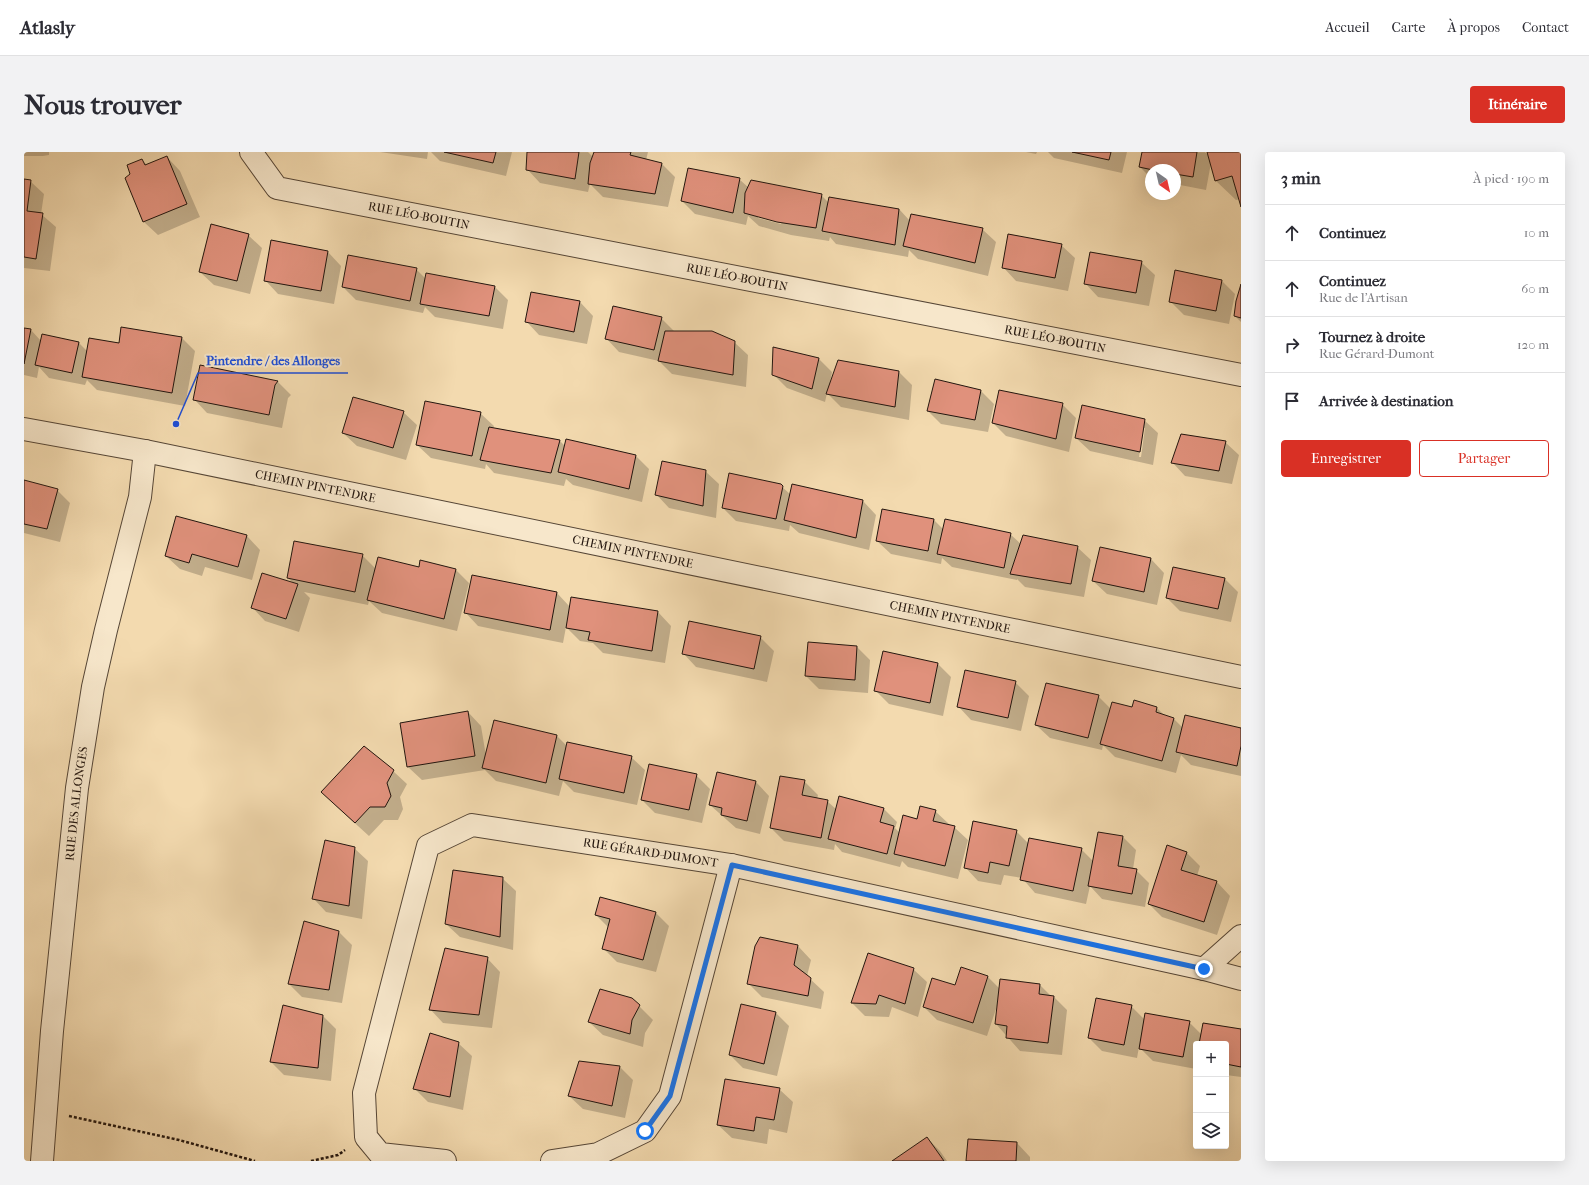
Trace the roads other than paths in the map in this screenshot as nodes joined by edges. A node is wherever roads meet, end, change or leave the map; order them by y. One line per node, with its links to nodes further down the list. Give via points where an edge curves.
1 (251, 152): 2 (street, RUE LÉO-BOUTIN, via 277,188)
2 (1241, 375)
3 (24, 429): 4 (street, CHEMIN PINTENDRE)
4 (144, 452): 5 (street, CHEMIN PINTENDRE); 10 (street, RUE DES ALLONGES, via 140,497 93,686 77,788 52,1031)
5 (1241, 677)
6 (732, 865): 8 (street, RUE GÉRARD-DUMONT); 11 (street, RUE GÉRARD-DUMONT, via 472,825 428,846 364,1093 366,1137 380,1154); 12 (street, via 670,1096 645,1131 598,1154)
7 (1241, 936): 8 (street)
8 (1204, 969): 9 (street, RUE GÉRARD-DUMONT)
9 (1241, 979)
10 (42, 1161)
11 (445, 1161)
12 (552, 1161)

